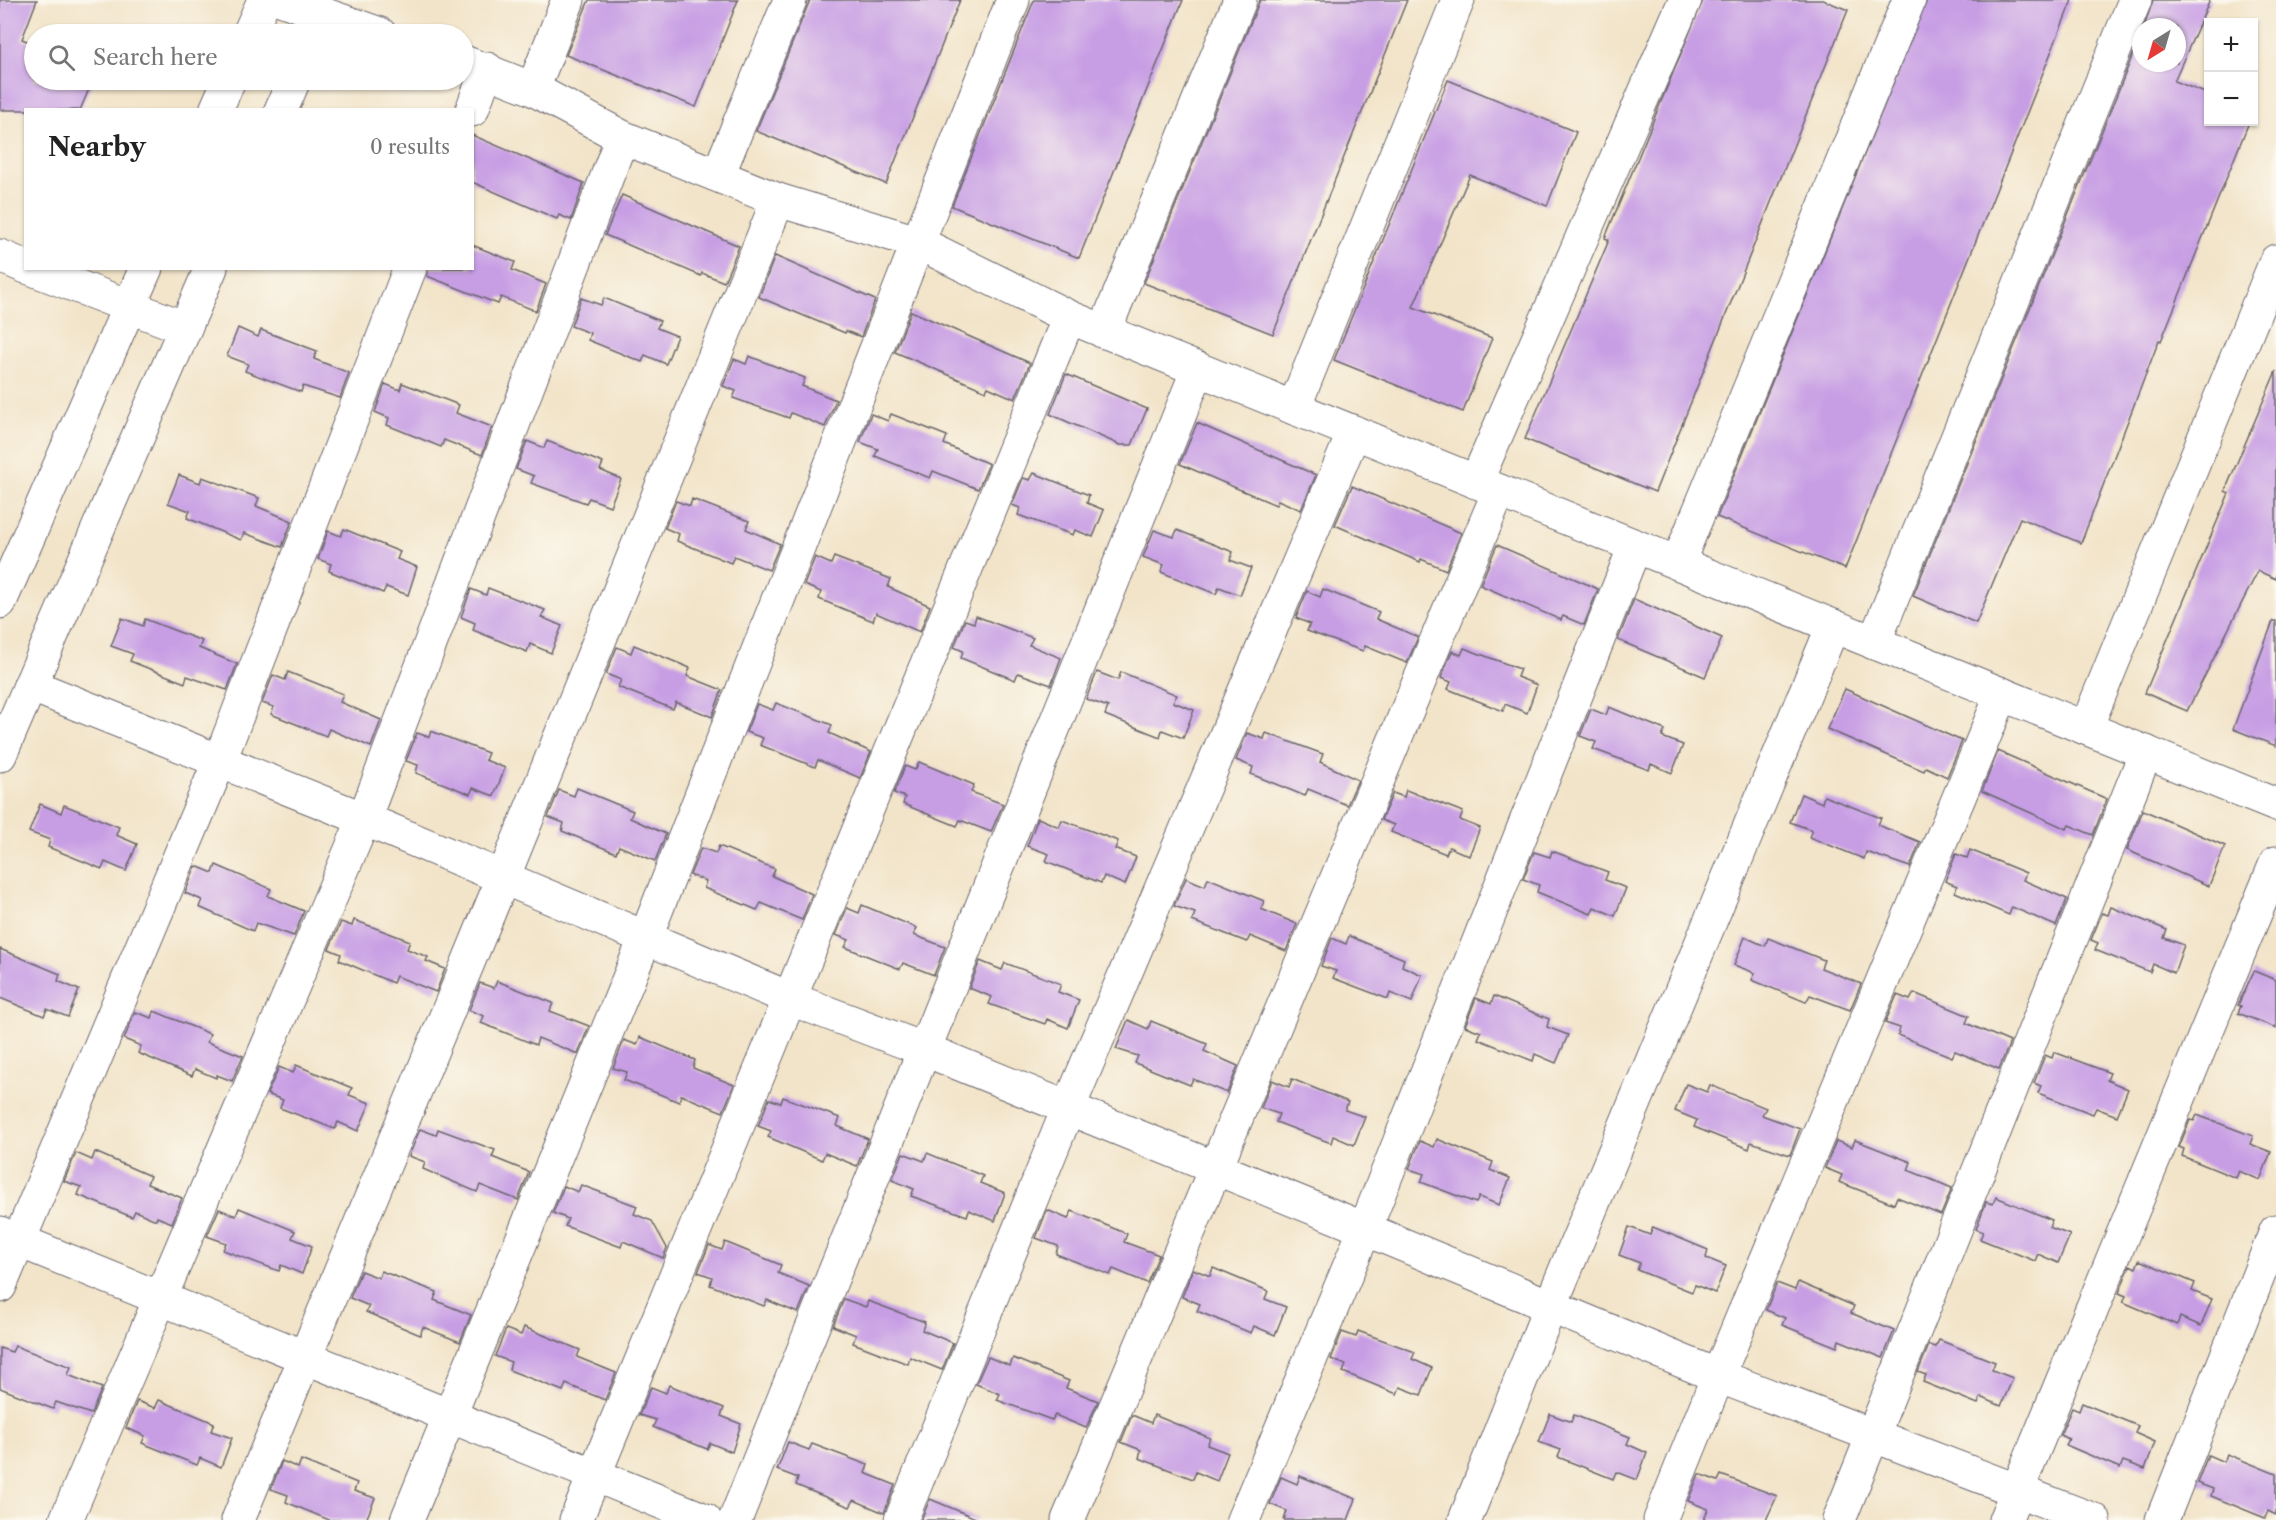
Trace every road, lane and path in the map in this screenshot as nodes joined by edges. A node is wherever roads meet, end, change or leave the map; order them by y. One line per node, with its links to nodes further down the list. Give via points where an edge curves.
1 (264, 0): 12 (street)
2 (283, 0): 11 (street)
3 (568, 0): 15 (street)
4 (790, 0): 23 (street)
5 (1013, 0): 25 (street)
6 (1240, 0): 36 (street)
7 (1458, 0): 38 (street)
8 (1685, 0): 40 (street)
9 (1909, 0): 42 (street)
10 (2135, 0): 45 (street)
11 (321, 17): 13 (street)
12 (253, 24)
13 (345, 24)
14 (475, 66): 15 (street)
15 (533, 89): 22 (street)
16 (225, 90): 19 (street)
17 (290, 90): 20 (street)
18 (473, 90): 21 (street)
19 (217, 108)
20 (282, 108)
21 (472, 108)
22 (622, 137): 23 (street); 53 (street)
23 (718, 176): 24 (street)
24 (778, 200): 25 (street); 55 (street)
25 (917, 242): 34 (street); 56 (street)
26 (0, 256): 28 (street)
27 (2276, 261): 48 (street)
28 (24, 266)
29 (35, 270): 33 (street)
30 (145, 270): 33 (street)
31 (211, 270): 35 (street)
32 (409, 270): 51 (street)
33 (129, 308): 35 (street); 43 (street)
34 (1069, 317): 36 (street); 57 (street)
35 (185, 328): 46 (street)
36 (1104, 332): 37 (street)
37 (1198, 369): 38 (street); 58 (street)
38 (1294, 408): 39 (street)
39 (1354, 432): 40 (street); 59 (street)
40 (1488, 487): 41 (street); 60 (street)
41 (1635, 546): 42 (street); 61 (street)
42 (1678, 563): 44 (street)
43 (0, 602)
44 (1833, 626): 45 (street); 66 (street)
45 (1874, 643): 47 (street)
46 (30, 685): 50 (street); 51 (street)
47 (2002, 694): 48 (street); 68 (street)
48 (2086, 728): 49 (street)
49 (2146, 752): 52 (street); 70 (street)
50 (0, 755)
51 (220, 760): 53 (street); 63 (street)
52 (2276, 805)
53 (364, 819): 55 (street); 65 (street)
54 (2276, 863): 72 (street)
55 (504, 878): 56 (street); 67 (street)
56 (645, 939): 57 (street); 69 (street)
57 (791, 999): 58 (street); 71 (street)
58 (923, 1049): 59 (street); 78 (street)
59 (1068, 1109): 60 (street); 79 (street)
60 (1216, 1170): 61 (street); 80 (street)
61 (1365, 1229): 66 (street); 81 (street)
62 (2276, 1231): 87 (street)
63 (9, 1237): 64 (street); 65 (street)
64 (0, 1286)
65 (160, 1297): 67 (street); 73 (street)
66 (1550, 1307): 68 (street); 82 (street)
67 (307, 1358): 69 (street); 74 (street)
68 (1718, 1376): 70 (street); 83 (street)
69 (448, 1417): 71 (street); 75 (street)
70 (1873, 1437): 72 (street); 84 (street)
71 (593, 1476): 76 (street); 77 (street)
72 (2018, 1490): 85 (street); 86 (street)
73 (66, 1520)
74 (238, 1520)
75 (407, 1520)
76 (576, 1520)
77 (705, 1520)
78 (735, 1520)
79 (901, 1520)
80 (1068, 1520)
81 (1243, 1520)
82 (1465, 1520)
83 (1660, 1520)
84 (1839, 1520)
85 (2005, 1520)
86 (2094, 1520)
87 (2162, 1520)

